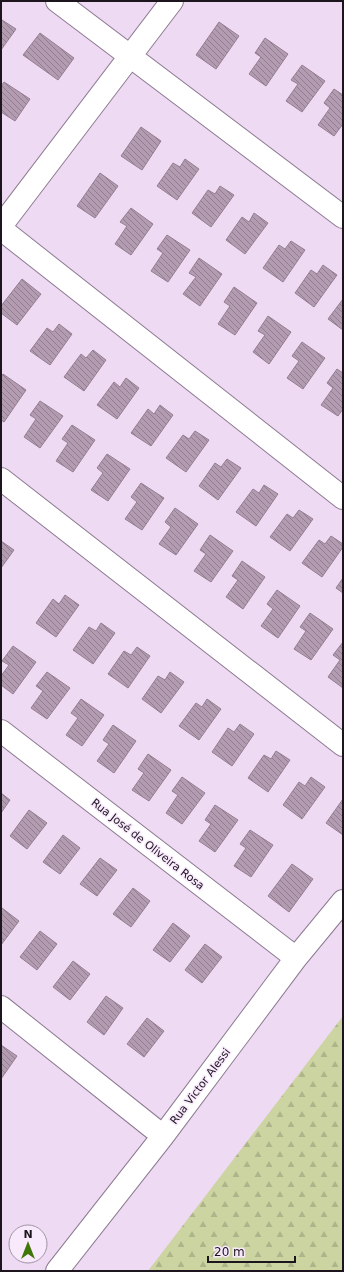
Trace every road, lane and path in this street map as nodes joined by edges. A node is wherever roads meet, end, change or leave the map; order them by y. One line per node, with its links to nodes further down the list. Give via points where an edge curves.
1 (57, 1): 3 (street)
2 (172, 1): 3 (street)
3 (131, 57): 4 (street); 5 (street)
4 (343, 217)
5 (1, 228): 7 (street)
6 (1, 479): 9 (street)
7 (343, 498)
8 (1, 731): 11 (street, Rua José de Oliveira Rosa)
9 (343, 745)
10 (343, 901): 11 (street, Rua Victor Alessi)
11 (296, 958): 13 (street, Rua Victor Alessi)
12 (1, 1006): 13 (street)
13 (163, 1136): 14 (street, Rua Victor Alessi)
14 (57, 1271)

